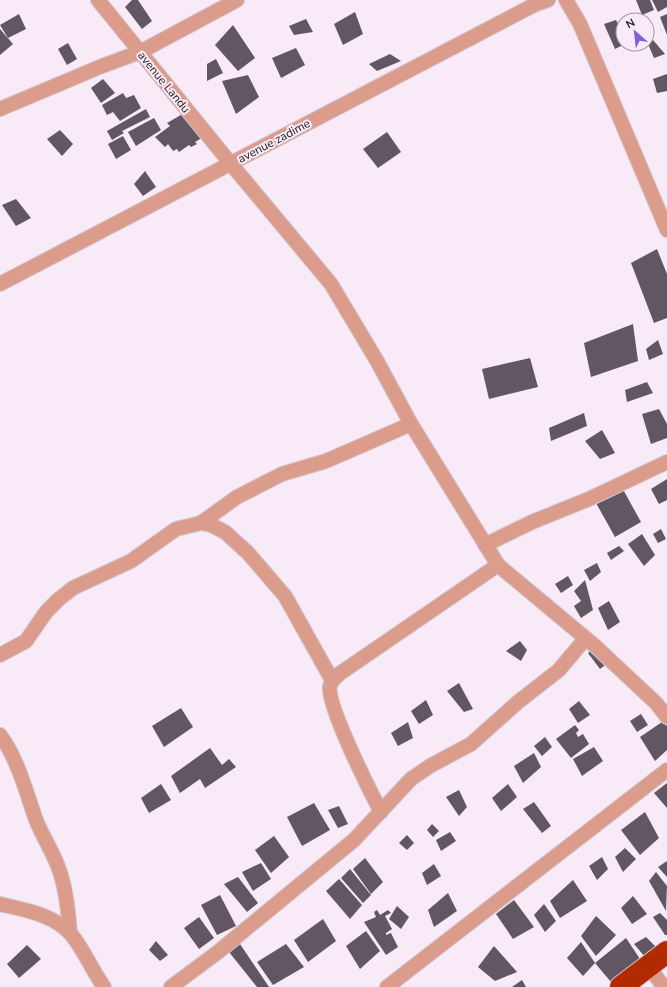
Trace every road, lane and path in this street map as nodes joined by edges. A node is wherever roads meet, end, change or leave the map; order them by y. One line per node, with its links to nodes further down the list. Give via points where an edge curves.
1 (98, 0): 6 (street, avenue Landu)
2 (237, 0): 6 (street)
3 (548, 0): 5 (street, avenue zadime)
4 (566, 0): 9 (street, via 580,24)
5 (532, 2): 8 (street, avenue zadime)
6 (140, 52): 7 (street); 8 (street, avenue Landu)
7 (0, 109)
8 (231, 164): 10 (street, avenue zadime); 11 (street, avenue Landu, via 331,284 377,361)
9 (667, 230)
10 (0, 284)
11 (410, 424): 13 (street, via 326,461 282,474 237,497); 14 (street, avenue Landu)
12 (667, 462): 14 (street)
13 (200, 523): 17 (street, via 176,529 131,561 73,588 46,612 26,641); 18 (street, via 224,532 248,553 285,596)
14 (485, 544): 15 (street, avenue Landu)
15 (498, 565): 16 (street, avenue Landu); 18 (street)
16 (585, 639): 19 (street, avenue Landu, via 656,703); 22 (street, via 559,670 471,744 411,779)
17 (0, 655)
18 (332, 680): 22 (street, via 330,694 335,711)
19 (667, 717)
20 (0, 735): 24 (street, via 6,743 39,826 58,865 66,896)
21 (667, 770): 29 (street)
22 (381, 812): 28 (street, via 354,840 218,952)
23 (0, 904): 24 (street, via 39,914)
24 (70, 933): 27 (street)
25 (667, 952): 26 (highway)
26 (648, 966): 30 (highway); 31 (street)
27 (104, 987)
28 (171, 987)
29 (387, 987)
30 (621, 987)
31 (664, 987)

